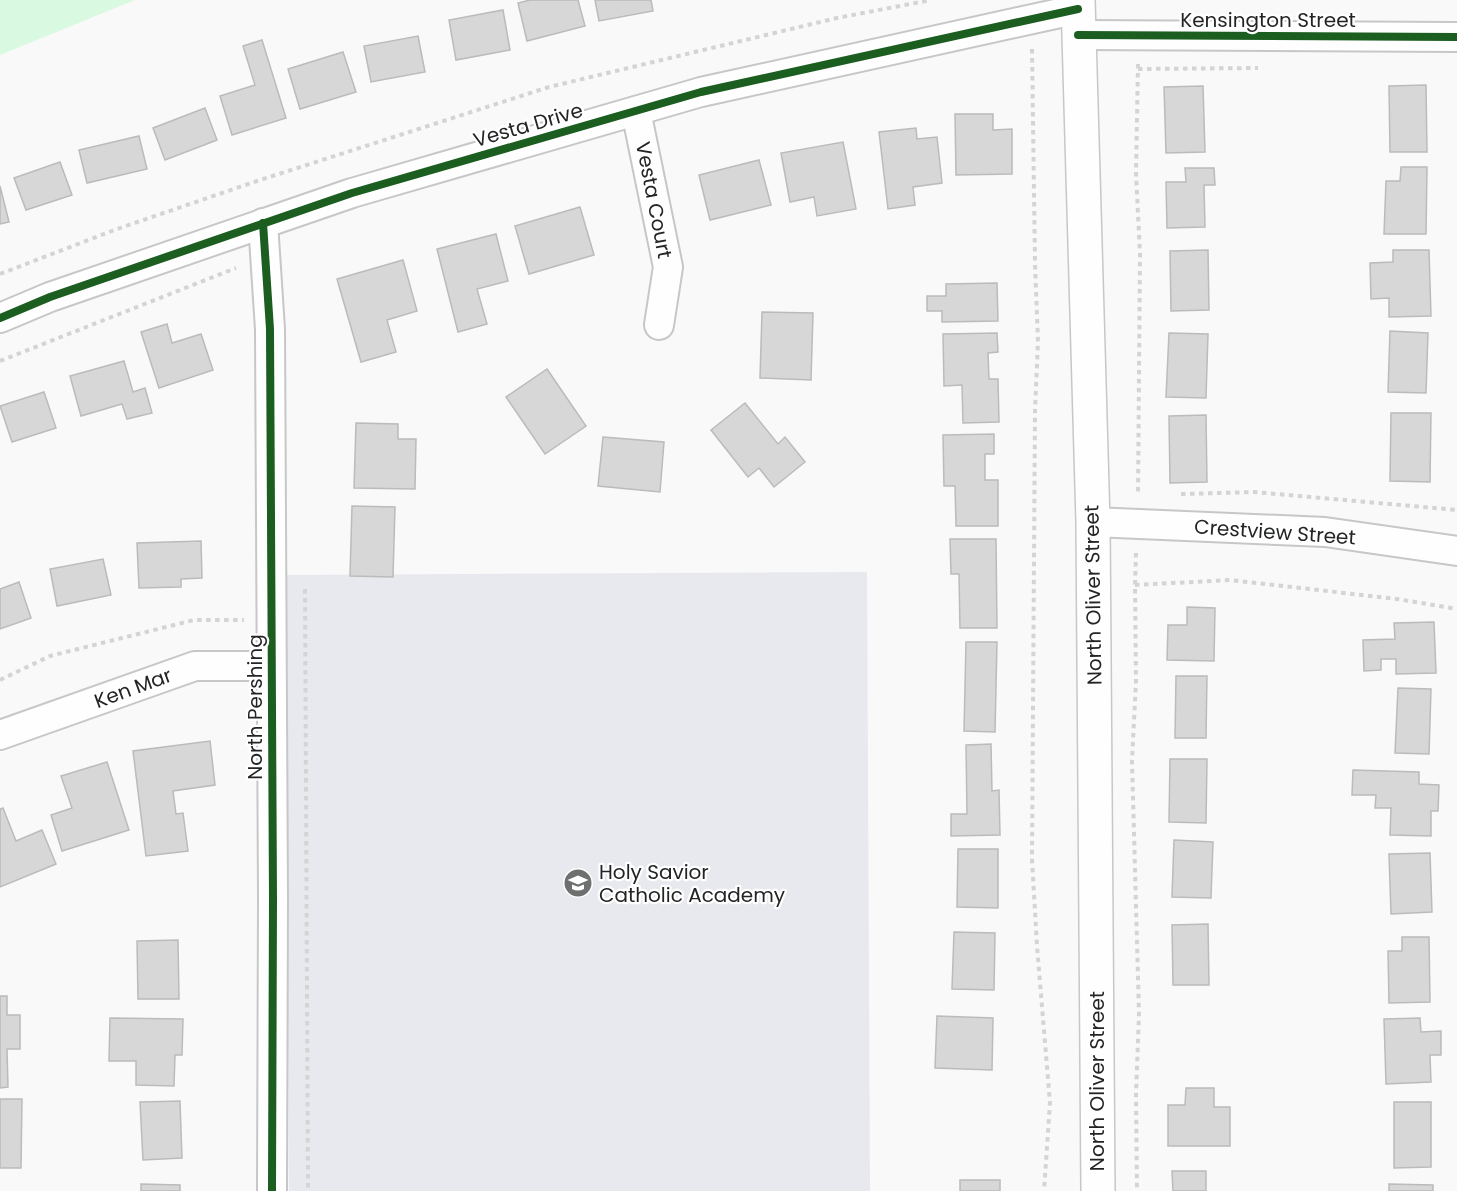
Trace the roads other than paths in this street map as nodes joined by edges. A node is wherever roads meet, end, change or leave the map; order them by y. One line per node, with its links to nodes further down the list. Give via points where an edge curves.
1 (1078, 15): 2 (street, Kensington Street, via 1137,36); 3 (street, Vesta Drive, via 1032,20 701,92); 7 (main road, North Oliver Street)
2 (1457, 37)
3 (636, 111): 4 (street, Vesta Drive, via 352,193); 6 (street, Vesta Court, via 668,267)
4 (263, 223): 5 (street, Vesta Drive); 9 (street, North Pershing, via 270,328)
5 (0, 318)
6 (658, 324)
7 (1093, 522): 8 (street, Crestview Street, via 1325,532); 12 (main road, North Oliver Street)
8 (1457, 551)
9 (271, 666): 10 (street, Ken Mar, via 195,666); 11 (street, North Pershing)
10 (0, 735)
11 (272, 1191)
12 (1098, 1191)

